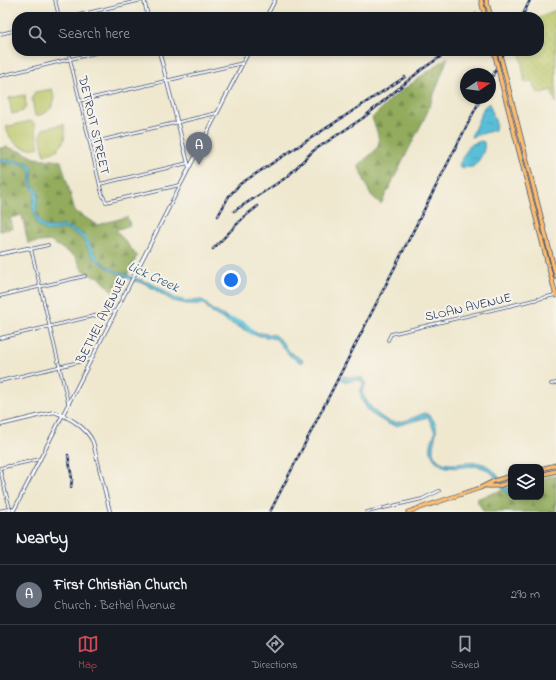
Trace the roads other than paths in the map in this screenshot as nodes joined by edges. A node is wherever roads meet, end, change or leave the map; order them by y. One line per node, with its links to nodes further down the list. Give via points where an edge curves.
1 (55, 0): 6 (street)
2 (143, 0): 7 (street); 8 (street)
3 (275, 0): 9 (street)
4 (481, 0): 10 (main road)
5 (486, 0): 11 (main road)
6 (58, 12)
7 (91, 12)
8 (147, 12)
9 (269, 12)
10 (484, 12)
11 (490, 12)
12 (12, 31): 13 (street)
13 (0, 34)
14 (69, 56): 20 (street, DETROIT STREET)
15 (83, 56): 20 (street)
16 (160, 56): 23 (street)
17 (246, 56): 21 (street, BETHEL AVENUE)
18 (495, 56): 31 (main road, bridge)
19 (500, 56): 30 (main road, bridge)
20 (70, 59): 22 (street); 24 (street, DETROIT STREET)
21 (243, 63): 23 (street); 25 (street, BETHEL AVENUE)
22 (0, 76)
23 (166, 81): 24 (street); 26 (street)
24 (79, 101): 27 (street, DETROIT STREET)
25 (217, 113): 26 (street); 29 (street, BETHEL AVENUE)
26 (177, 122): 27 (street); 28 (street)
27 (90, 143): 32 (street, DETROIT STREET)
28 (188, 163): 29 (street); 32 (street)
29 (189, 168): 33 (street, BETHEL AVENUE)
30 (531, 178): 31 (main road); 38 (main road)
31 (526, 180): 40 (main road)
32 (100, 184): 33 (street, DETROIT STREET, via 106,202)
33 (181, 185): 42 (street, BETHEL AVENUE)
34 (48, 245): 35 (street)
35 (31, 249): 36 (street); 39 (street)
36 (0, 254)
37 (85, 276): 39 (street)
38 (556, 276)
39 (40, 286): 41 (street); 43 (street)
40 (556, 295): 45 (street, SLOAN AVENUE, via 391,334)
41 (0, 296)
42 (115, 311): 43 (street); 46 (street, BETHEL AVENUE)
43 (50, 326): 44 (street); 47 (street)
44 (0, 338)
45 (388, 340)
46 (91, 359): 47 (street); 51 (street, BETHEL AVENUE)
47 (60, 367): 48 (street); 51 (street)
48 (0, 381)
49 (556, 383): 50 (street)
50 (551, 384)
51 (68, 404): 52 (street, BETHEL AVENUE)
52 (62, 416): 53 (street, via 53,412); 54 (street, BETHEL AVENUE); 67 (street, via 85,430 93,442)
53 (0, 424)
54 (40, 459): 57 (street); 66 (street, BETHEL AVENUE)
55 (556, 465): 56 (main road)
56 (544, 468)
57 (0, 469): 64 (street)
58 (556, 471): 59 (main road)
59 (544, 474)
60 (508, 477): 62 (main road)
61 (508, 484): 62 (main road)
62 (486, 486): 69 (main road)
63 (439, 491): 68 (street, via 425,498)
64 (10, 509): 65 (street); 66 (street)
65 (0, 511)
66 (14, 511)
67 (110, 512)
68 (367, 512)
69 (408, 512)

